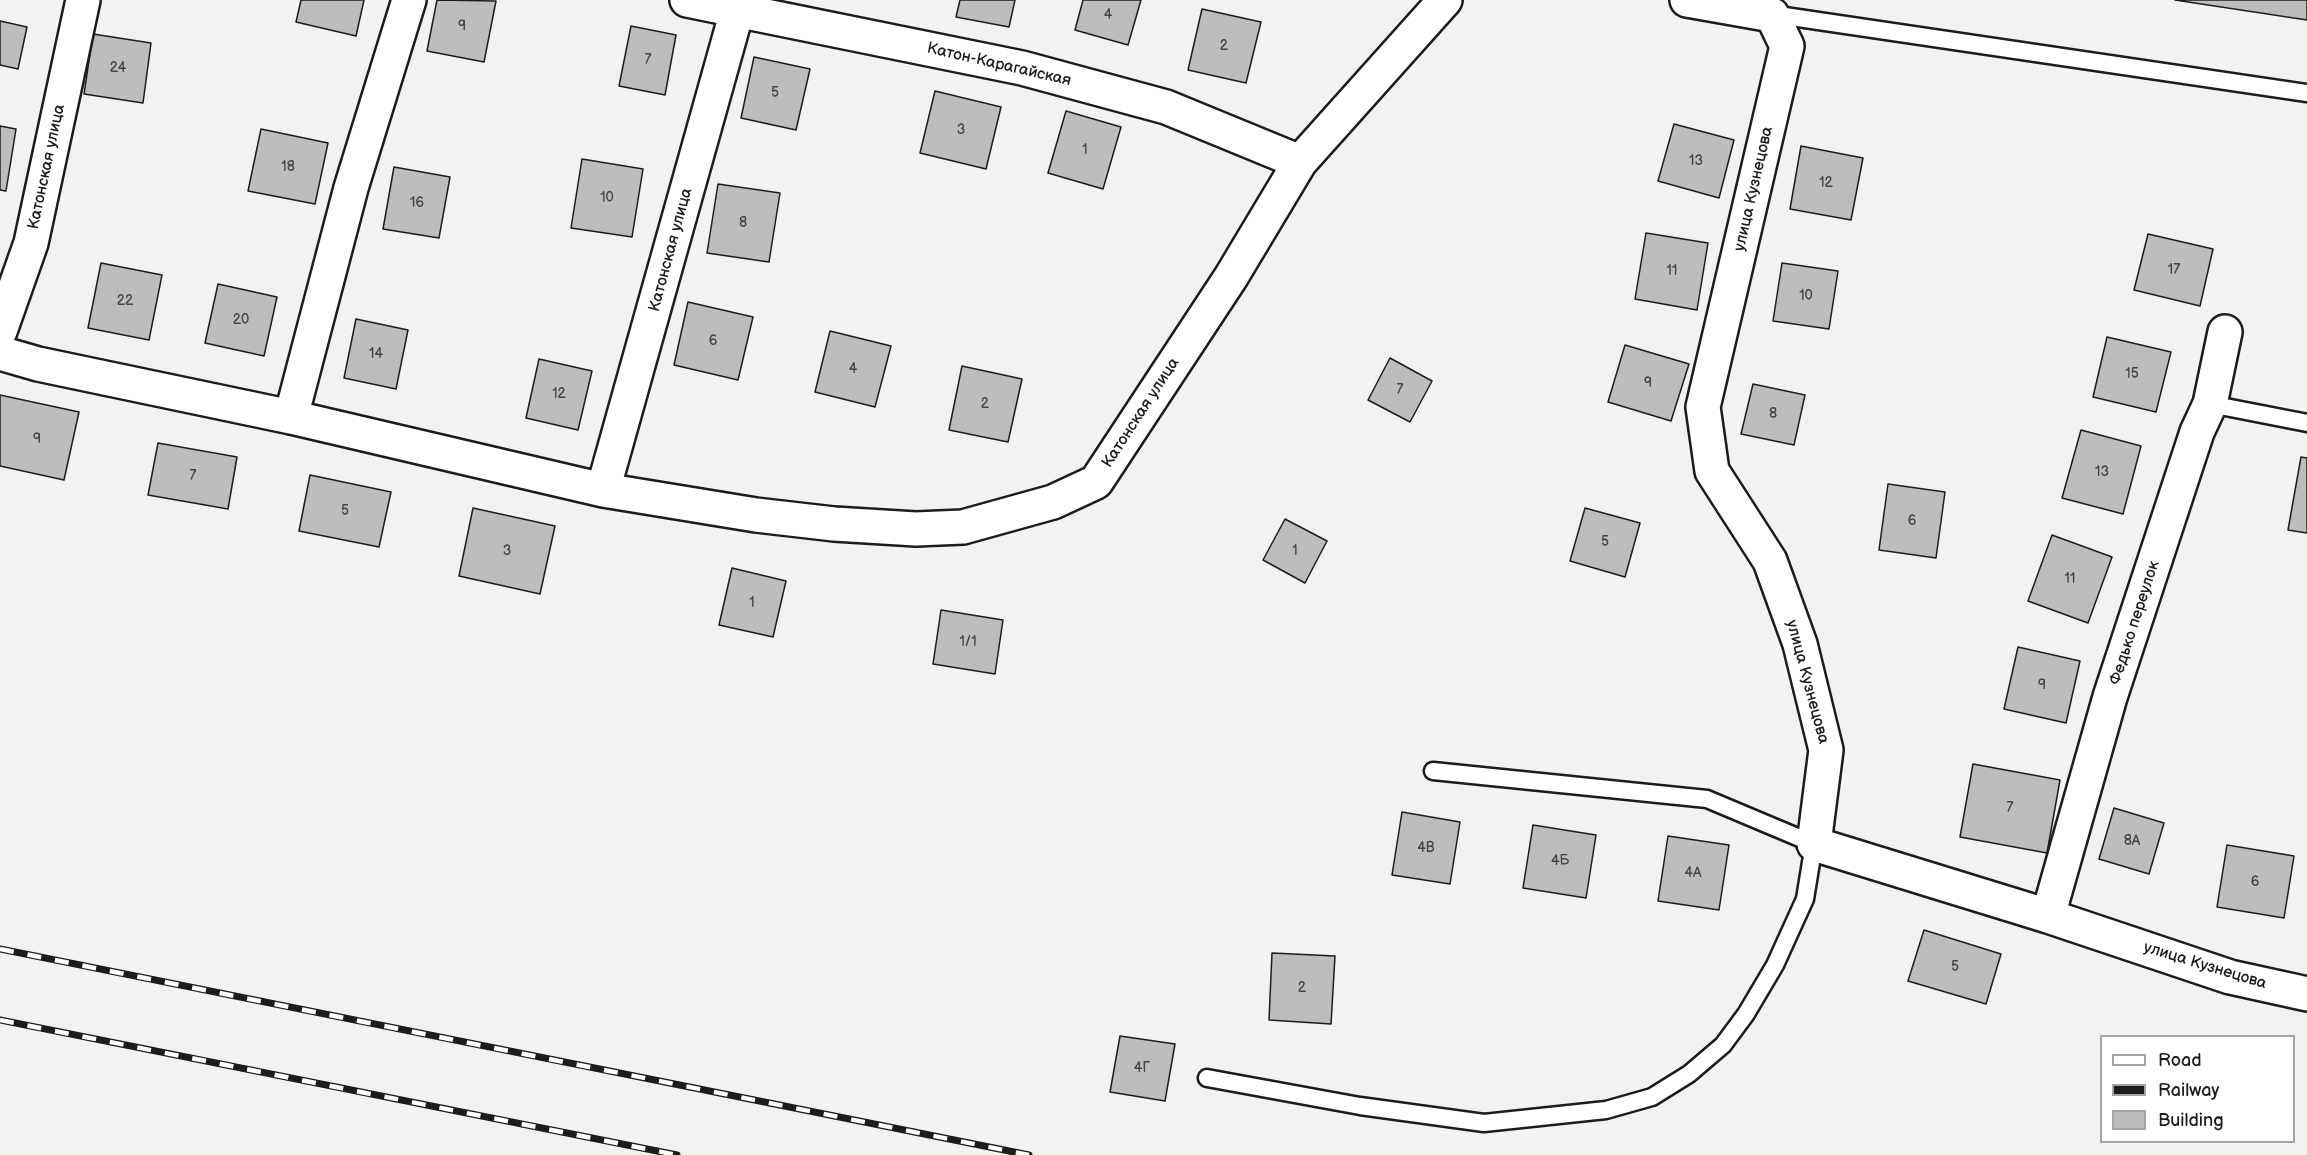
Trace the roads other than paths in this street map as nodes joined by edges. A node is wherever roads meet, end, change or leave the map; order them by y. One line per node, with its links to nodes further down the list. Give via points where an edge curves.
1 (83, 0): 10 (street, Катонская улица, via 31,243)
2 (409, 0): 14 (street, via 351,188)
3 (687, 0): 7 (street, Катон-Карагайская)
4 (1445, 0): 9 (street, Катонская улица)
5 (1687, 0): 6 (street, улица Кузнецова)
6 (1746, 10): 8 (lane); 18 (street, улица Кузнецова, via 1772,15 1787,46 1703,407 1712,471 1770,561 1803,655 1826,750)
7 (737, 11): 9 (street, Катон-Карагайская, via 1022,68 1166,107); 16 (street, Катонская улица)
8 (2307, 93)
9 (1300, 162): 16 (street, Катонская улица, via 1231,277 1096,482 1053,501 963,527 916,529 812,522)
10 (0, 331)
11 (2225, 332): 13 (street, Федько переулок)
12 (0, 353): 14 (street, Катонская улица)
13 (2210, 404): 15 (lane); 19 (street, Федько переулок, via 2197,432 2110,697)
14 (291, 417): 16 (street, Катонская улица)
15 (2307, 423)
16 (603, 490)
17 (1433, 771): 18 (lane, via 1707,799)
18 (1814, 844): 19 (street, улица Кузнецова); 21 (lane, via 1805,899 1775,965 1746,1014 1723,1045 1689,1074 1652,1097 1606,1110 1484,1123 1360,1106)
19 (2048, 916): 20 (street, улица Кузнецова, via 2230,977)
20 (2307, 994)
21 (1207, 1078)

